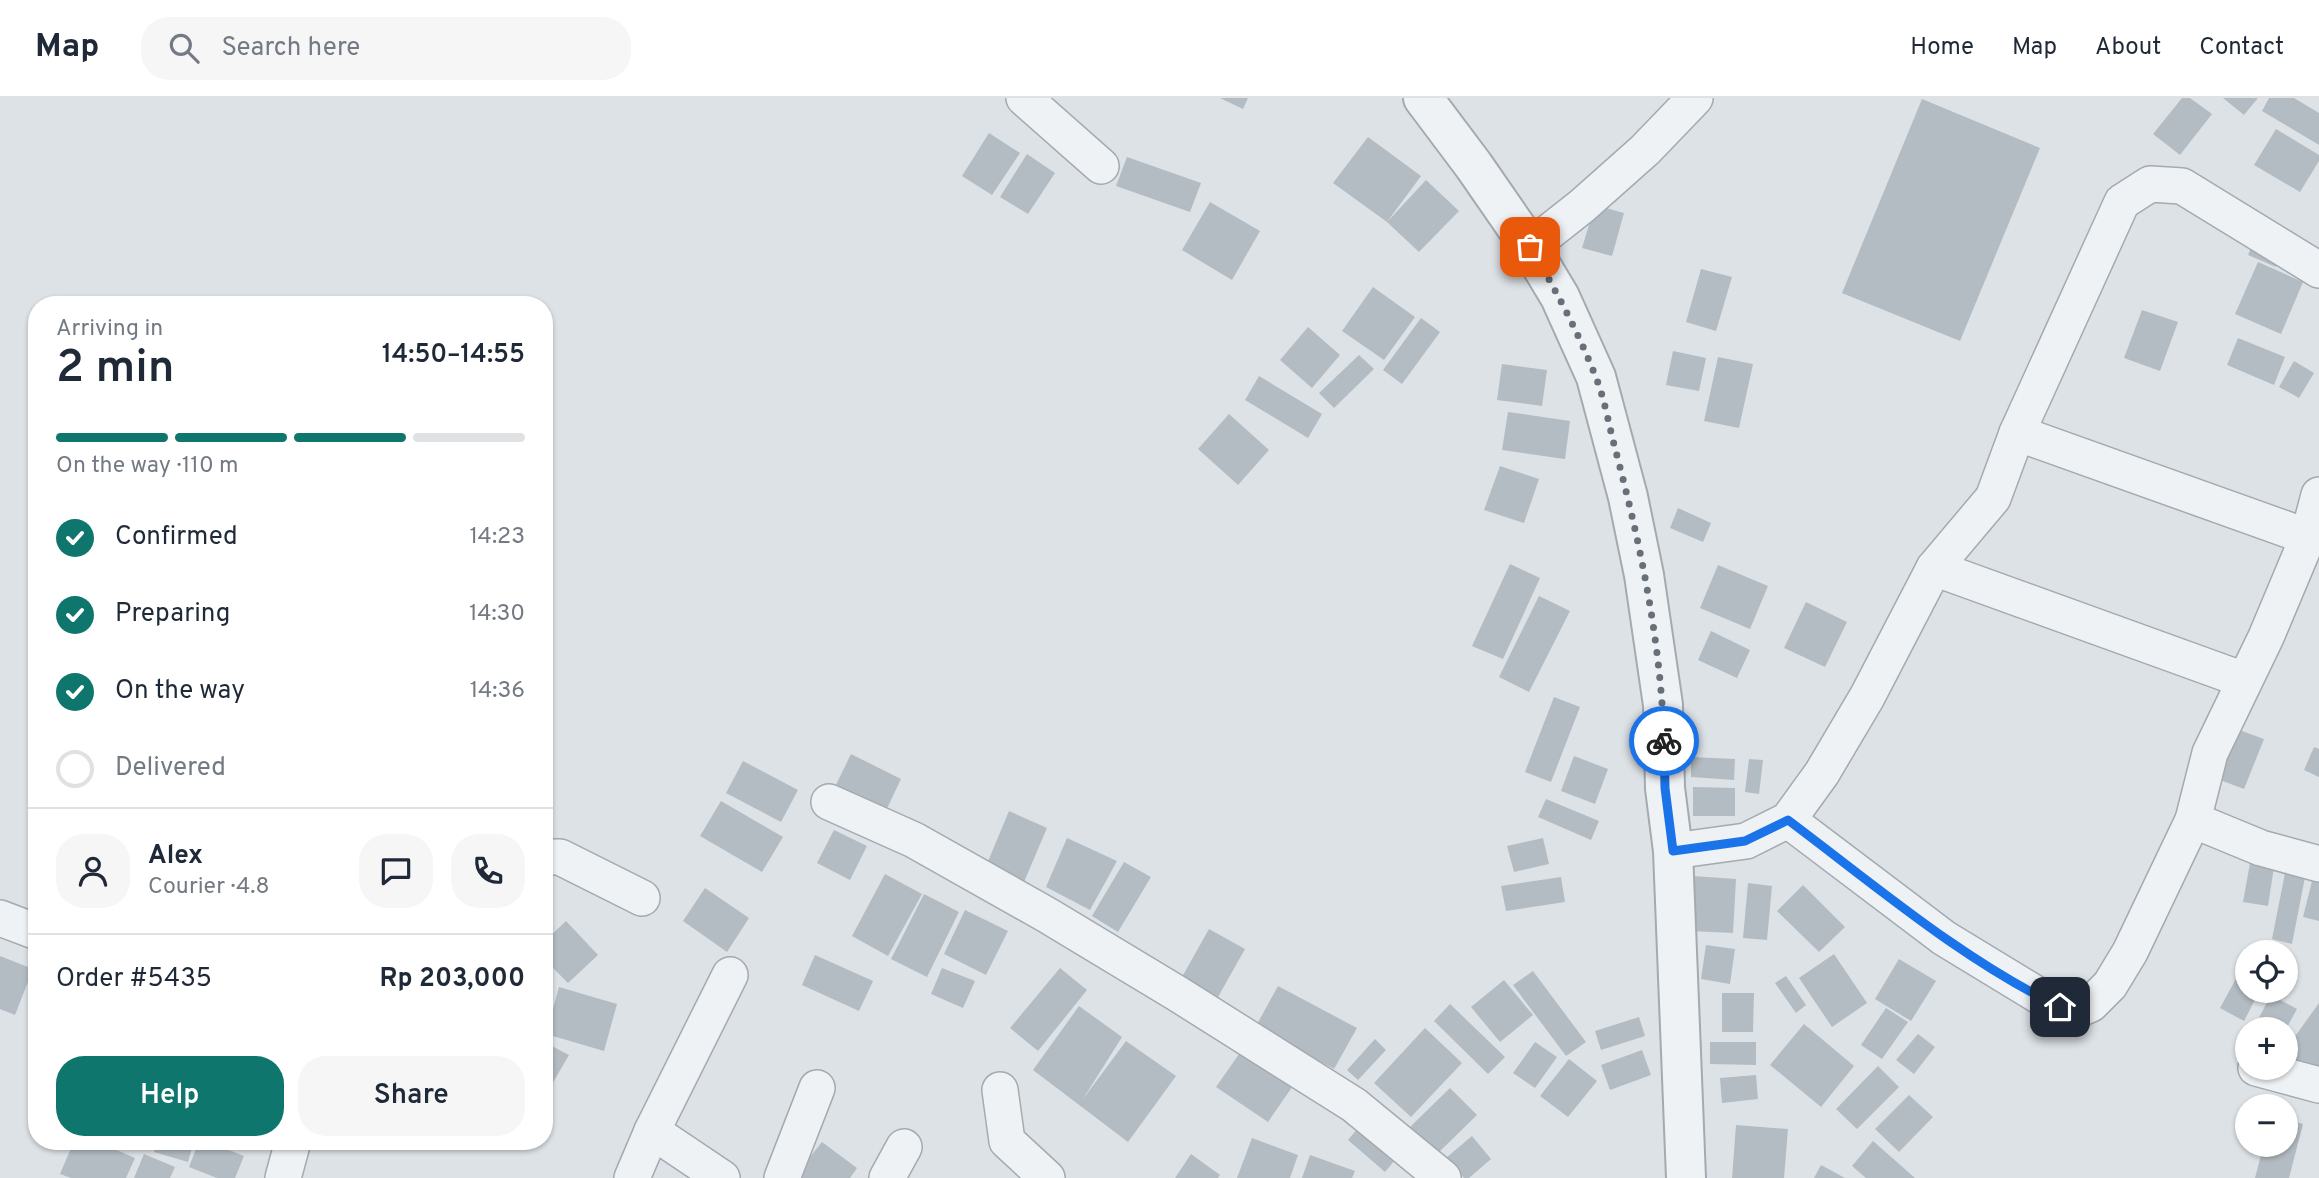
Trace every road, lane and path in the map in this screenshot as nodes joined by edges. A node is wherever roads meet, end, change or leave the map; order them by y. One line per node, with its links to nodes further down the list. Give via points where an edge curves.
1 (1024, 98): 4 (street)
2 (1423, 98): 5 (street)
3 (1695, 98): 5 (street, via 1645,150)
4 (1101, 166)
5 (1530, 247): 15 (street, via 1560,297 1596,377 1628,497 1662,705)
6 (2319, 270): 7 (street, via 2182,186 2150,184 2122,202)
7 (2017, 433): 9 (street); 10 (street, via 1993,498)
8 (2319, 495): 9 (street)
9 (2308, 537): 11 (street)
10 (1934, 568): 11 (street); 13 (street, via 1867,697)
11 (2244, 680): 14 (street, via 2210,753)
12 (829, 802): 35 (street, via 914,840 1178,994 1354,1105)
13 (1788, 820): 14 (street, via 1944,938 2040,997 2075,1012 2110,985); 15 (street, via 1745,841)
14 (2193, 820): 17 (street, via 2261,848)
15 (1673, 851): 36 (street)
16 (553, 857): 18 (street)
17 (2319, 864)
18 (642, 898)
19 (0, 918): 20 (street)
20 (28, 929)
21 (730, 975): 26 (street)
22 (2298, 1079): 23 (street)
23 (2319, 1085)
24 (817, 1088): 32 (street)
25 (1000, 1090): 34 (street, via 1007,1141)
26 (652, 1131): 30 (street); 31 (street)
27 (904, 1147): 33 (street)
28 (291, 1150): 29 (street)
29 (283, 1178)
30 (632, 1178)
31 (722, 1178)
32 (782, 1178)
33 (887, 1178)
34 (1047, 1178)
35 (1443, 1178)
36 (1686, 1178)

